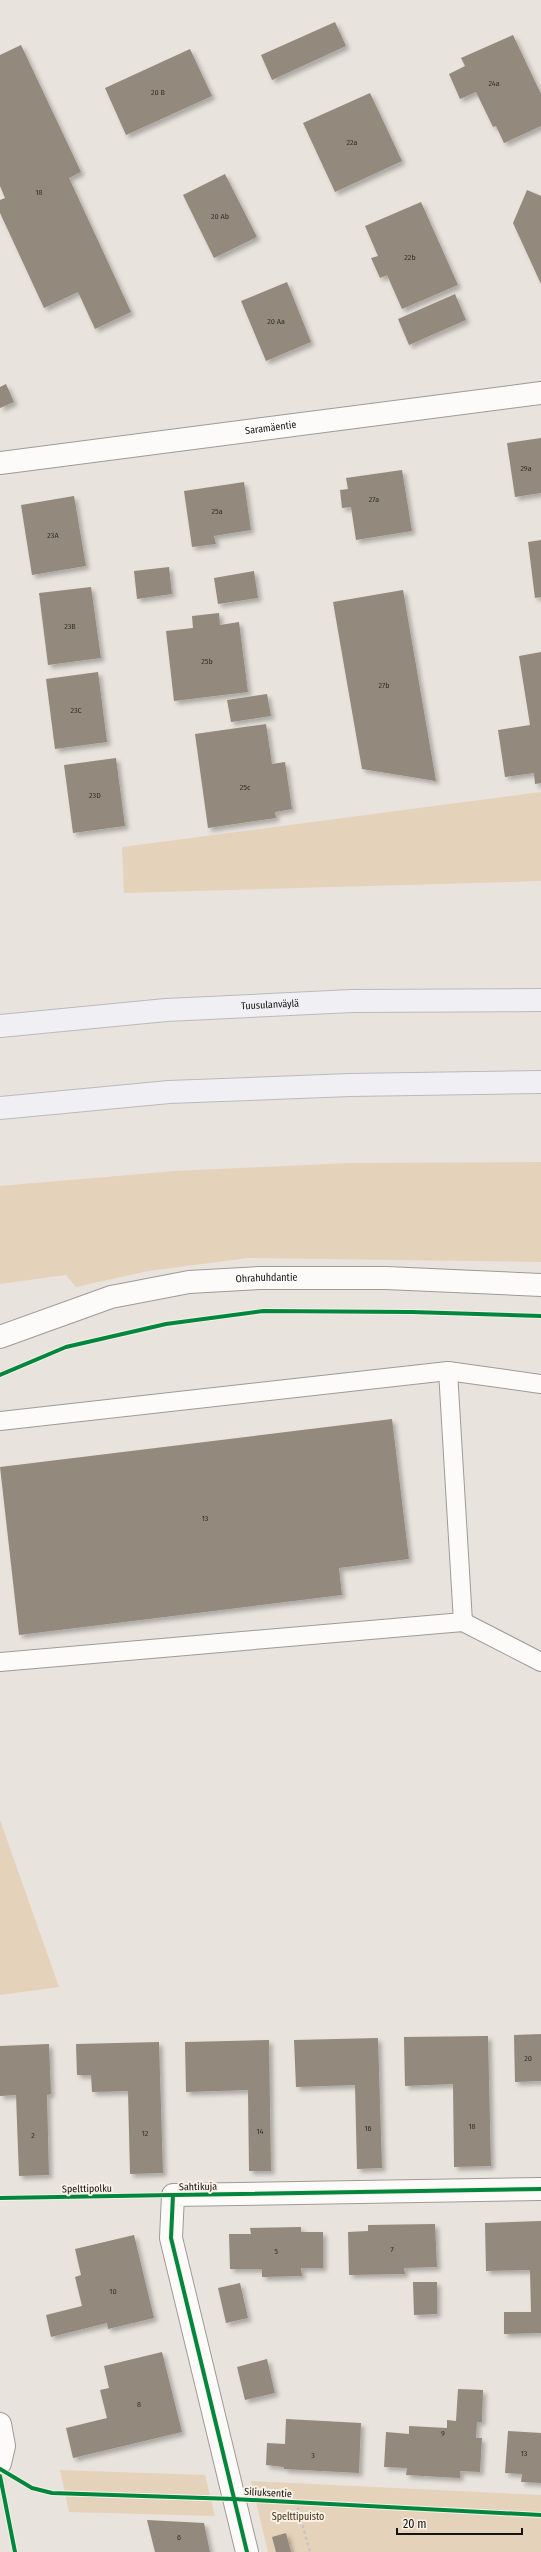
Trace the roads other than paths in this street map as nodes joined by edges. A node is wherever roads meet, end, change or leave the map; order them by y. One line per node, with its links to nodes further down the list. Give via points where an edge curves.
1 (541, 393): 2 (street, Saramäentie)
2 (0, 463)
3 (541, 1000): 4 (highway, Tuusulanväylä, via 352,1001 182,1009)
4 (0, 1026)
5 (541, 1082): 6 (highway, via 169,1092)
6 (0, 1108)
7 (541, 1285): 8 (street, Ohrahuhdantie, via 386,1278 259,1278 189,1282 111,1297)
8 (0, 1337)
9 (448, 1371): 10 (lane); 11 (lane); 12 (lane)
10 (541, 1384)
11 (0, 1421)
12 (463, 1622): 13 (lane); 14 (lane)
13 (0, 1662)
14 (541, 1662)
15 (541, 2189): 18 (street, Sahtikuja, via 174,2195 171,2238)
16 (0, 2424): 17 (street, via 4,2446)
17 (0, 2463)
18 (247, 2552)

